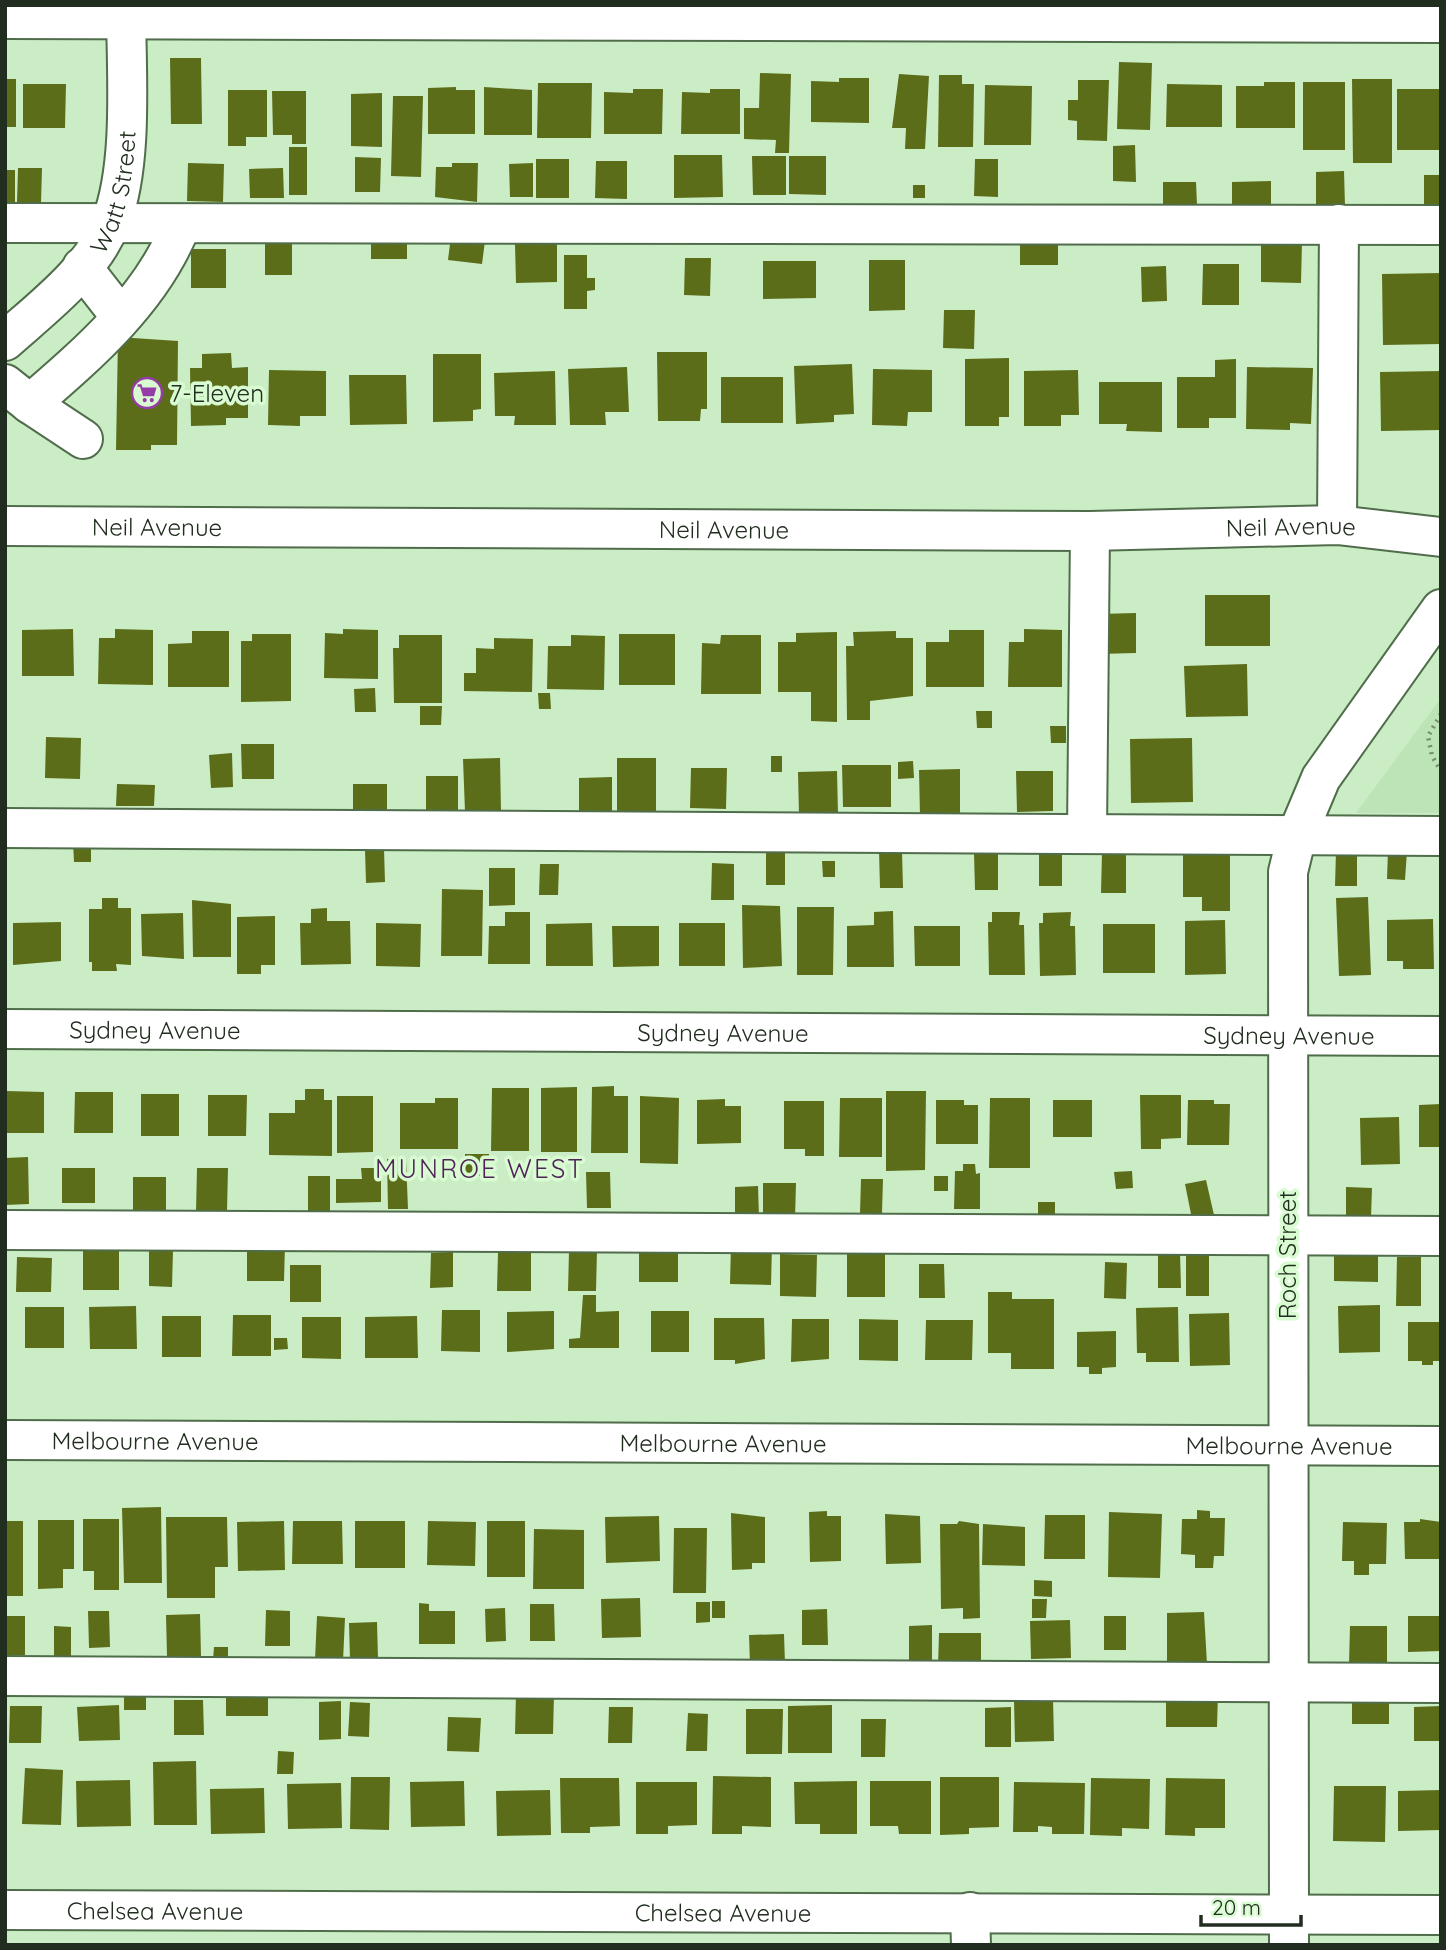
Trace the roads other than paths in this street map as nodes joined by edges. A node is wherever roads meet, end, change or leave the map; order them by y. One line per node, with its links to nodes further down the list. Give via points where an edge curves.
1 (126, 12): 2 (street); 3 (street); 5 (street, Watt Street, via 123,174)
2 (5, 19)
3 (1441, 23)
4 (5, 223): 5 (street)
5 (111, 223): 7 (street); 9 (street, Watt Street)
6 (1339, 224): 7 (street); 8 (street); 14 (street)
7 (181, 225): 10 (street, via 154,280)
8 (1441, 225)
9 (82, 267): 10 (street); 11 (street, Watt Street)
10 (121, 317): 12 (street, via 82,359)
11 (5, 341)
12 (18, 394): 13 (street)
13 (83, 439)
14 (1337, 525): 16 (street, Neil Avenue); 17 (street, Neil Avenue)
15 (5, 526): 16 (street, Neil Avenue)
16 (1090, 531): 20 (street)
17 (1441, 537)
18 (1441, 609): 21 (street, Roch Street, via 1321,778)
19 (5, 828): 20 (street)
20 (1087, 832): 21 (street)
21 (1297, 835): 22 (street); 24 (street, Roch Street, via 1288,872)
22 (1441, 836)
23 (5, 1029): 24 (street, Sydney Avenue)
24 (1288, 1036): 25 (street, Sydney Avenue); 27 (street, Roch Street)
25 (1441, 1036)
26 (5, 1230): 27 (street)
27 (1287, 1236): 28 (street); 30 (street, Roch Street)
28 (1441, 1236)
29 (5, 1440): 30 (street, Melbourne Avenue)
30 (1287, 1445): 31 (street, Melbourne Avenue); 33 (street, Roch Street)
31 (1441, 1446)
32 (5, 1676): 33 (street)
33 (1289, 1682): 34 (street); 38 (street, Roch Street)
34 (1441, 1683)
35 (5, 1910): 37 (street, Chelsea Avenue)
36 (1441, 1914): 38 (street, Chelsea Avenue)
37 (970, 1929): 38 (street, Chelsea Avenue)
38 (1289, 1929)

